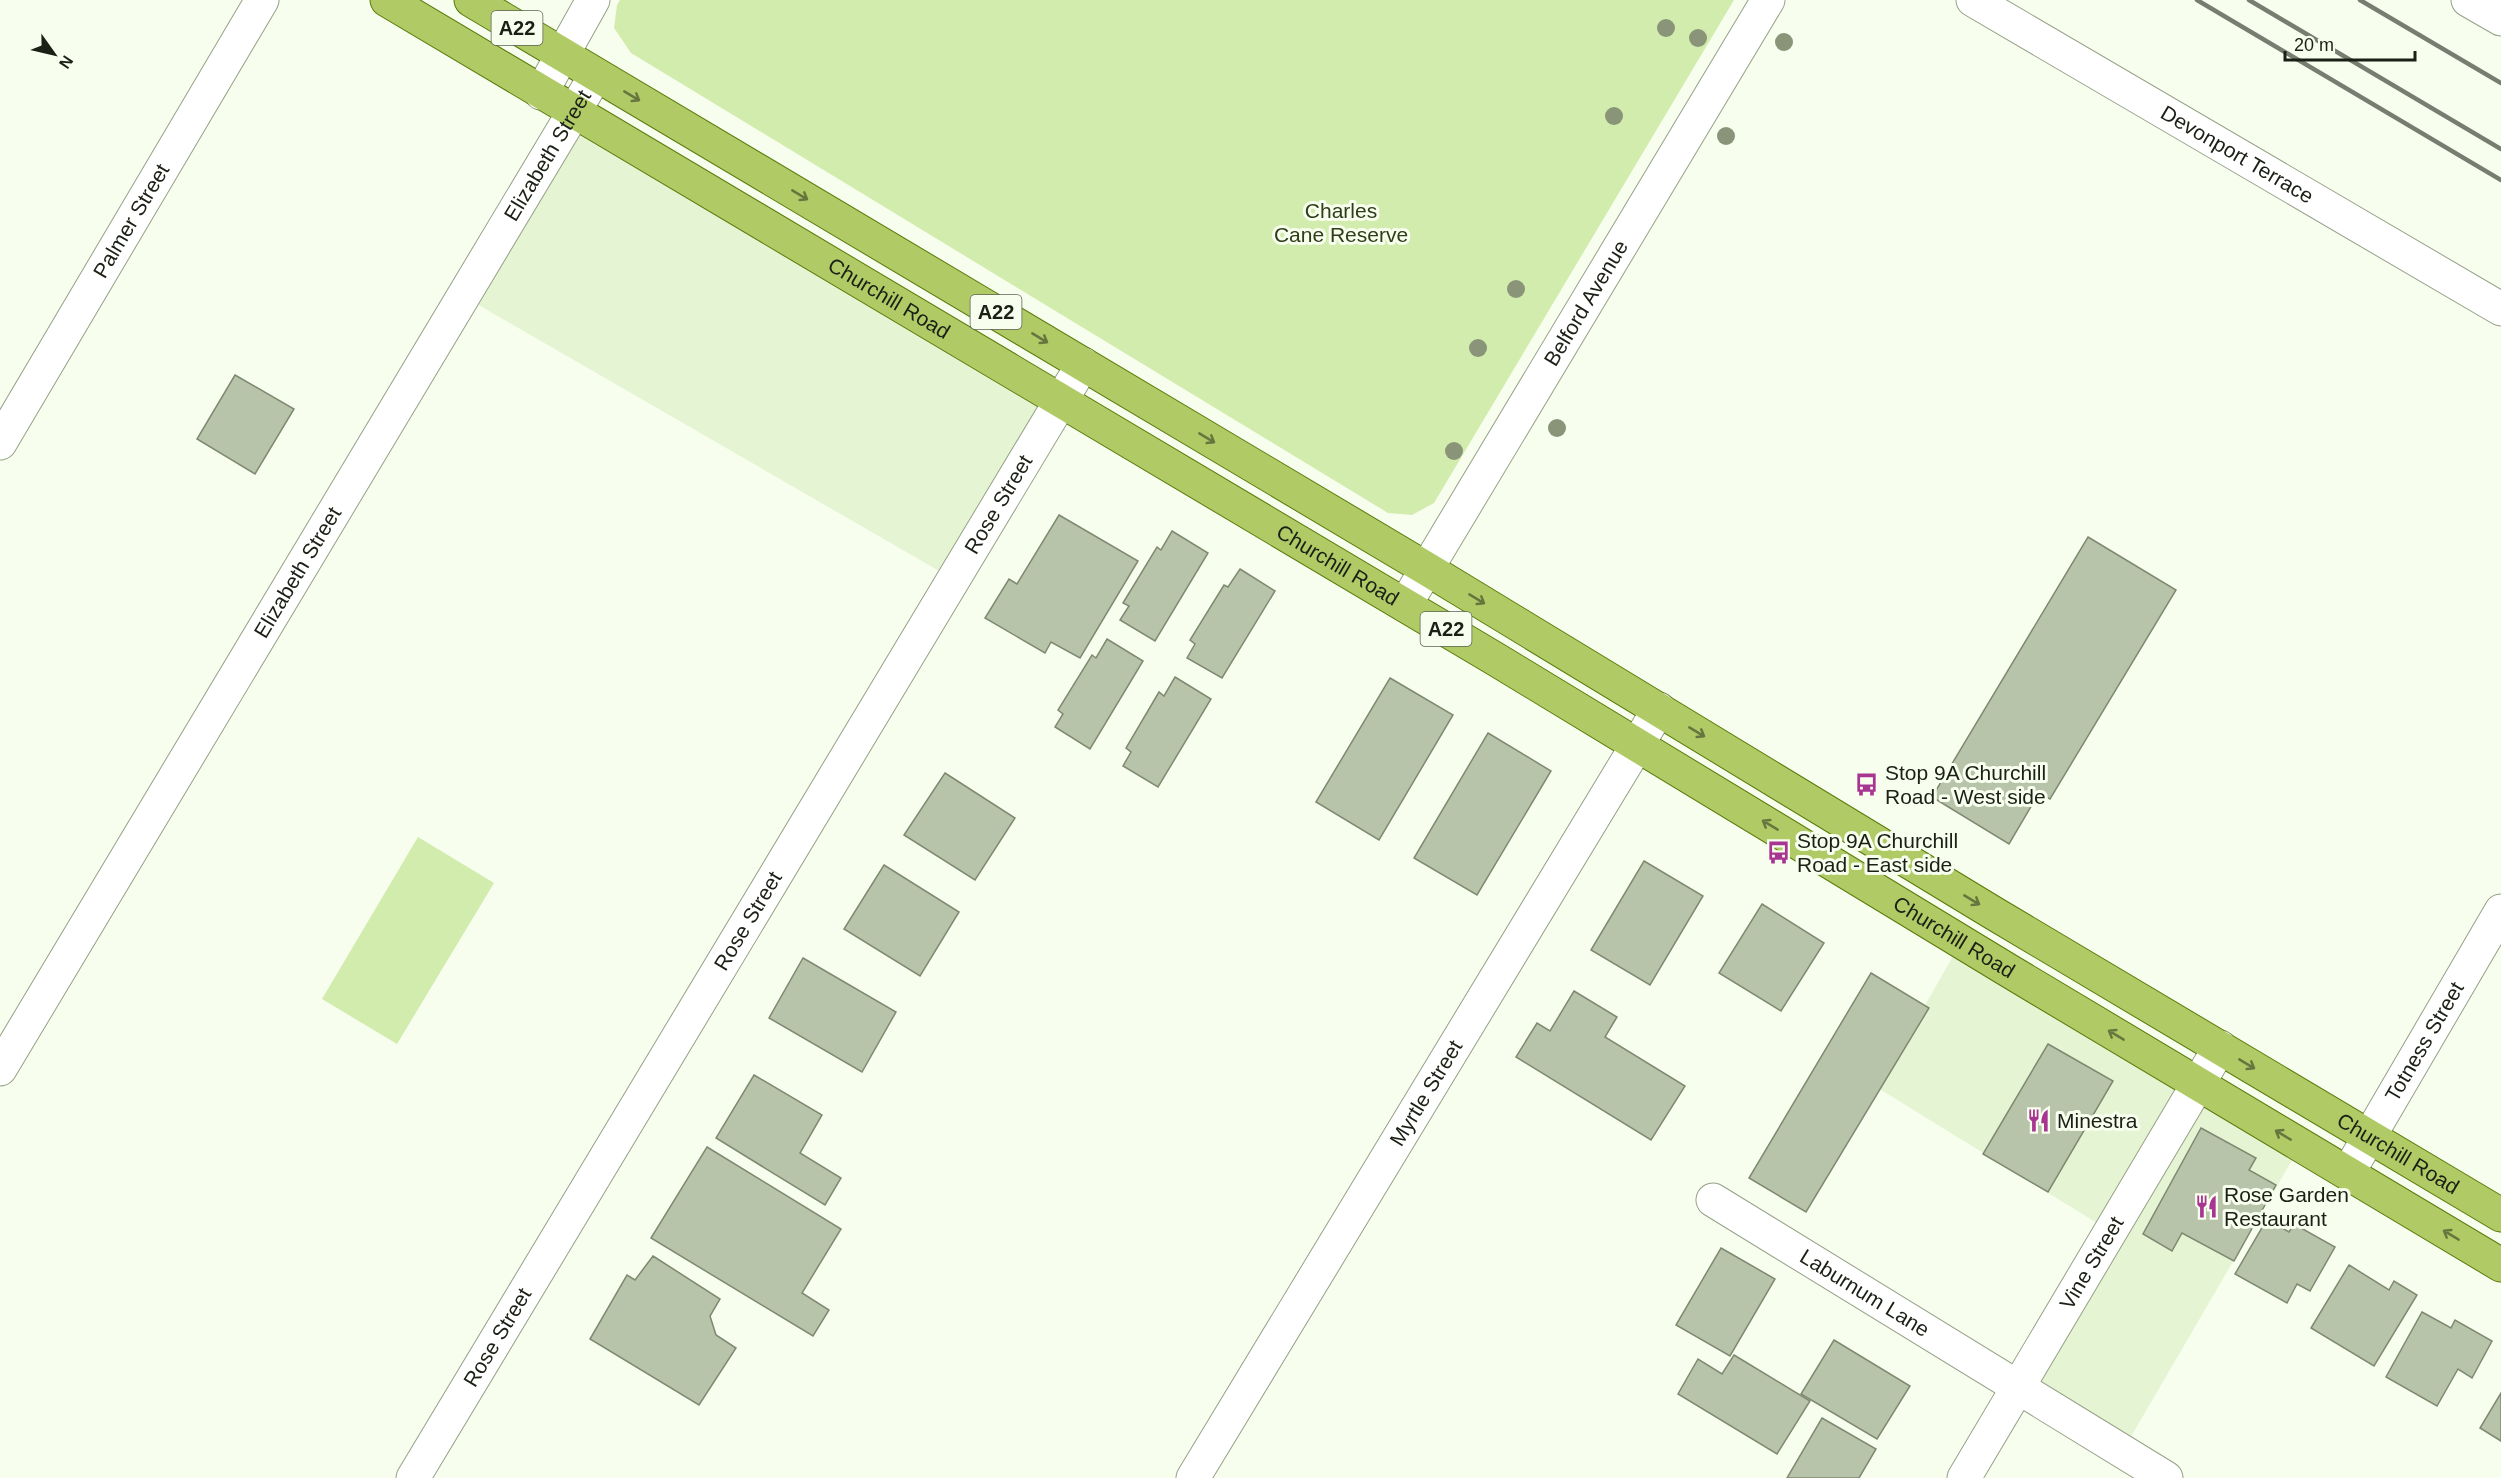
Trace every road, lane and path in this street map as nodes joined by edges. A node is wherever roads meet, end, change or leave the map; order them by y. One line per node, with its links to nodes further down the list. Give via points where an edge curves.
1 (262, 0): 16 (street, Palmer Street)
2 (387, 0): 11 (main road, Churchill Road / A22)
3 (471, 0): 9 (main road, Churchill Road / A22)
4 (593, 0): 9 (street, Elizabeth Street)
5 (1768, 0): 17 (street, Belford Avenue)
6 (1973, 0): 13 (street, Devonport Terrace)
7 (2468, 0): 8 (street)
8 (2501, 20)
9 (564, 56): 10 (main road, Churchill Road / A22); 11 (street, Elizabeth Street)
10 (597, 75): 12 (street, Elizabeth Street); 14 (main road, Churchill Road / A22, one-way to 14)
11 (541, 93): 12 (main road, Churchill Road / A22)
12 (574, 112): 15 (main road, Churchill Road / A22); 23 (street, Elizabeth Street)
13 (2501, 309)
14 (1083, 364): 15 (street, Rose Street); 17 (main road, Churchill Road / A22, one-way to 17)
15 (1061, 400): 18 (main road, Churchill Road / A22); 31 (street, Rose Street)
16 (0, 442)
17 (1426, 569): 18 (street, Belford Avenue); 19 (main road, Churchill Road / A22, one-way to 19)
18 (1405, 605): 20 (main road, Churchill Road / A22)
19 (1659, 709): 20 (street, Myrtle Street); 22 (main road, Churchill Road / A22, one-way to 22)
20 (1638, 745): 24 (main road, Churchill Road / A22, one-way to 20); 32 (street, Myrtle Street)
21 (2501, 910): 25 (street, Totness Street)
22 (2220, 1047): 24 (street, Vine Street); 25 (main road, Churchill Road / A22, one-way to 25)
23 (0, 1069)
24 (2198, 1084): 26 (main road, Churchill Road / A22, one-way to 24); 30 (street, Vine Street)
25 (2370, 1137): 26 (street, Totness Street); 28 (main road, Churchill Road / A22)
26 (2348, 1173): 29 (main road, Churchill Road / A22, one-way to 26)
27 (1713, 1200): 30 (street, Laburnum Lane)
28 (2501, 1215)
29 (2501, 1265)
30 (2018, 1388): 33 (street, Vine Street); 34 (street, Laburnum Lane)
31 (412, 1478)
32 (1194, 1478)
33 (1964, 1478)
34 (2166, 1478)

